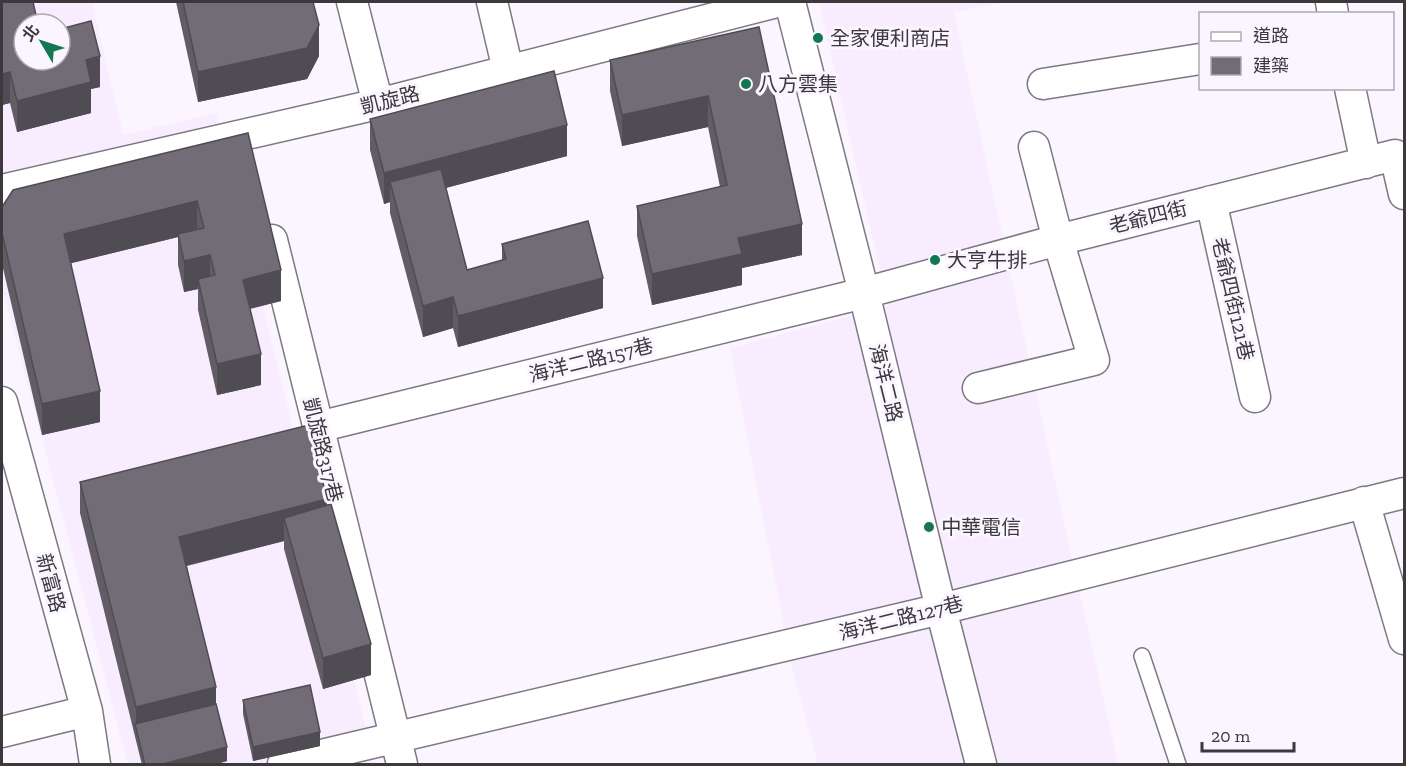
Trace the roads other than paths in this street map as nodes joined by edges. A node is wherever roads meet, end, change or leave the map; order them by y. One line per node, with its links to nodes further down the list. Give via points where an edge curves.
1 (351, 2): 9 (street)
2 (492, 2): 6 (street)
3 (777, 2): 6 (street, 凱旋路)
4 (790, 2): 18 (street, 海洋二路)
5 (1199, 59): 7 (street)
6 (508, 70): 9 (street, 凱旋路)
7 (1043, 84)
8 (1350, 90): 12 (street)
9 (378, 104): 13 (street, 凱旋路, via 248,146)
10 (1034, 147): 17 (street)
11 (1400, 154): 12 (street, 老爺四街); 14 (street, 老爺四街)
12 (1366, 164): 15 (street, 老爺四街)
13 (2, 190)
14 (1404, 194)
15 (1211, 201): 17 (street, 老爺四街); 20 (street, 老爺四街121巷)
16 (265, 213): 22 (street, 凱旋路317巷)
17 (1058, 240): 18 (street, 老爺四街); 19 (street, via 1094,360)
18 (864, 293): 22 (street, 海洋二路157巷); 25 (street, 海洋二路)
19 (978, 388)
20 (1256, 397)
21 (2, 402): 28 (street, 新富路)
22 (318, 427): 30 (street, 凱旋路317巷)
23 (1404, 493): 24 (street, 海洋二路127巷)
24 (1364, 502): 25 (street, 海洋二路127巷); 26 (street)
25 (941, 609): 30 (street, 海洋二路127巷); 33 (street, 海洋二路)
26 (1404, 639)
27 (1142, 656): 34 (lane)
28 (87, 711): 29 (street); 31 (street, 新富路)
29 (2, 732)
30 (399, 752): 32 (street, 海洋二路127巷)
31 (95, 765)
32 (283, 765)
33 (981, 765)
34 (1178, 765)

